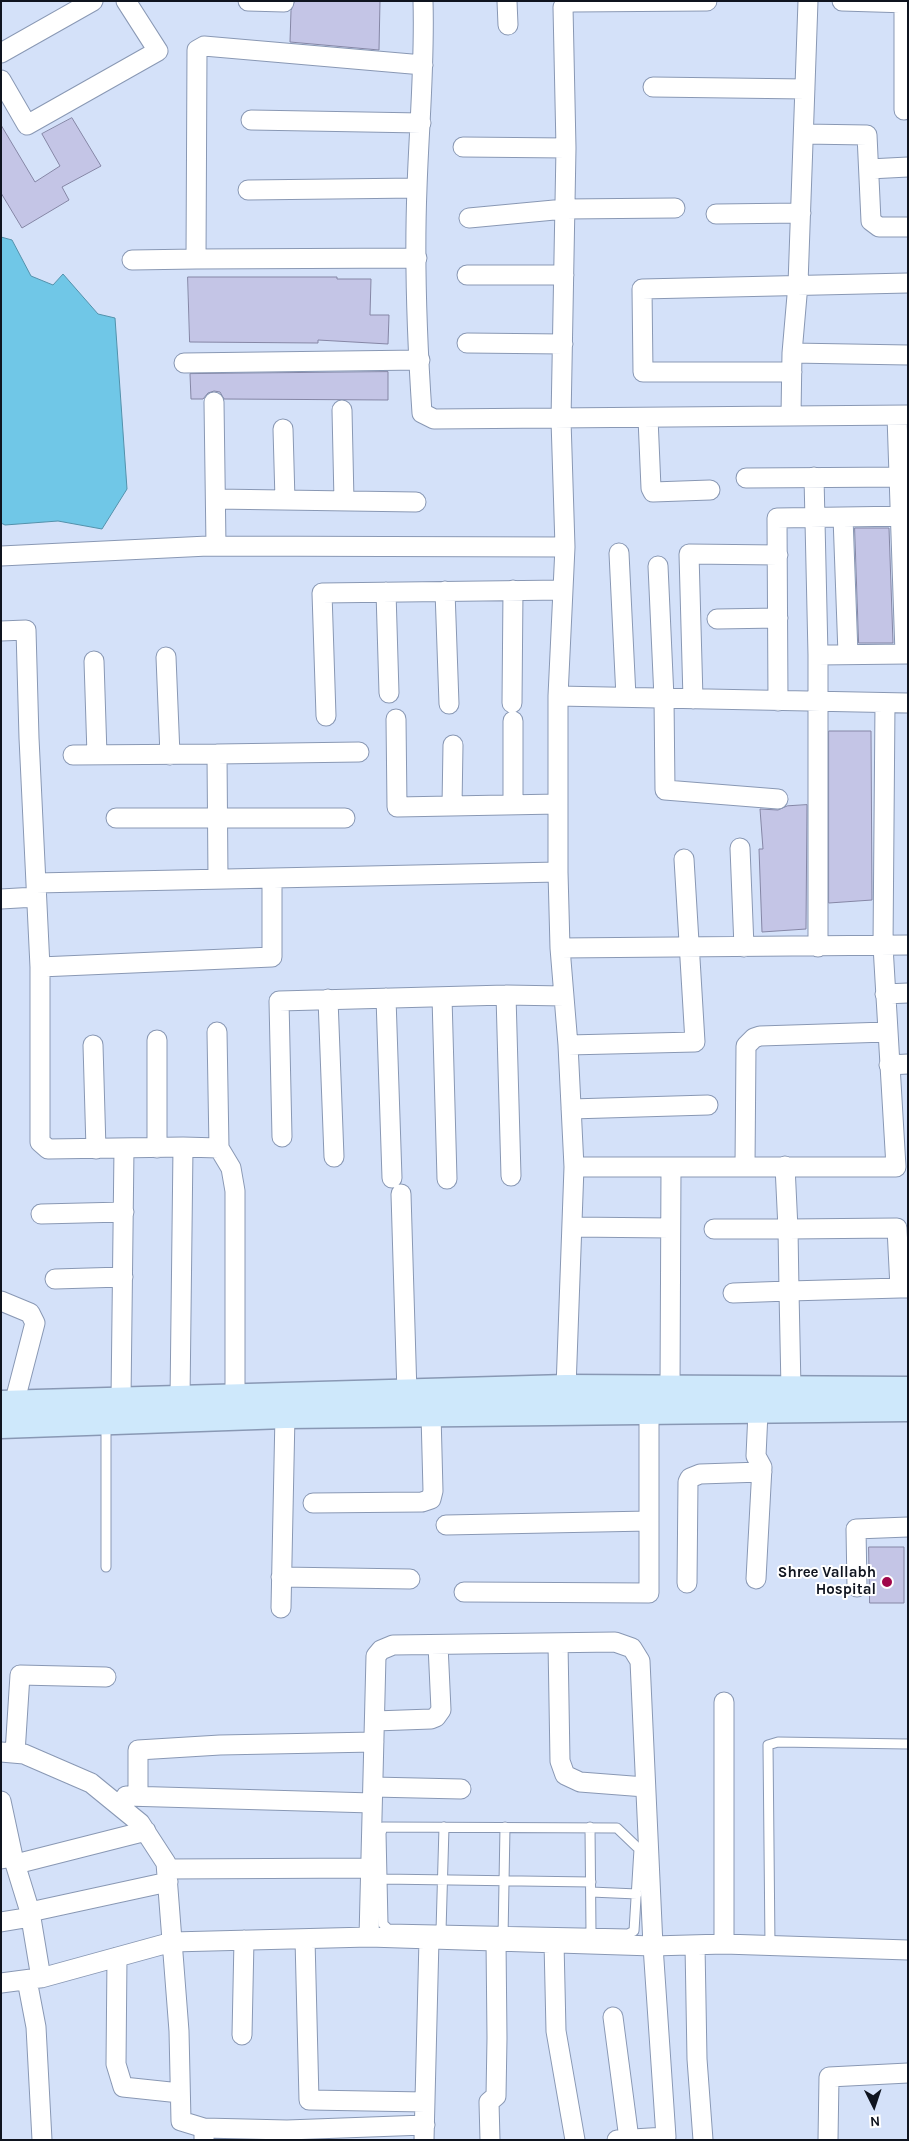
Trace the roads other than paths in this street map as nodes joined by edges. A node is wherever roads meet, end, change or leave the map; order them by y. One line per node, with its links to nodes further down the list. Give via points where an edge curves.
1 (93, 1): 13 (street)
2 (126, 1): 15 (street, via 158,51 27,125)
3 (248, 1): 10 (street)
4 (423, 1): 14 (street)
5 (507, 1): 12 (street)
6 (690, 1): 7 (street); 23 (street, via 566,4 563,7)
7 (707, 1)
8 (808, 1): 17 (street)
9 (842, 1): 11 (street)
10 (284, 2)
11 (906, 3): 18 (street)
12 (508, 25)
13 (1, 53)
14 (423, 65): 20 (street); 35 (street, via 200,47 197,50)
15 (1, 80)
16 (653, 86): 17 (street)
17 (805, 89): 21 (street)
18 (904, 110)
19 (251, 120): 20 (street)
20 (421, 122): 26 (street)
21 (804, 134): 25 (street, via 867,135); 30 (street)
22 (463, 147): 23 (street)
23 (566, 148): 28 (street)
24 (908, 167): 25 (street)
25 (869, 169): 33 (street, via 871,221 879,227)
26 (417, 188): 27 (street); 34 (street)
27 (248, 190)
28 (565, 208): 29 (street); 32 (street); 38 (street)
29 (675, 208)
30 (801, 213): 31 (street); 40 (street)
31 (716, 214)
32 (469, 218)
33 (908, 227)
34 (416, 258): 35 (street); 45 (street)
35 (196, 259): 36 (street)
36 (132, 260)
37 (467, 275): 38 (street)
38 (564, 275): 42 (street)
39 (908, 283): 40 (street)
40 (798, 284): 43 (street); 47 (street, via 642,289 643,372)
41 (467, 343): 42 (street)
42 (563, 344): 53 (street)
43 (792, 353): 44 (street); 47 (street)
44 (908, 355)
45 (420, 360): 46 (street); 53 (street, via 422,413 434,419)
46 (184, 363)
47 (792, 372): 50 (street)
48 (214, 402): 59 (street)
49 (342, 410): 61 (street)
50 (791, 415): 51 (street); 52 (street)
51 (903, 416): 56 (street)
52 (648, 418): 53 (street); 58 (street, via 651,488 654,492)
53 (561, 420): 67 (street)
54 (283, 429): 60 (street)
55 (814, 477): 56 (street); 57 (street); 65 (street)
56 (904, 477): 63 (street)
57 (746, 478)
58 (710, 490)
59 (216, 499): 60 (street); 66 (street)
60 (285, 500): 61 (street)
61 (344, 501): 62 (street)
62 (416, 502)
63 (904, 516): 64 (street); 80 (street)
64 (843, 517): 65 (street); 79 (street)
65 (815, 518): 69 (street, via 777,518); 81 (street)
66 (216, 546): 67 (street); 70 (street)
67 (565, 547): 73 (street)
68 (619, 553): 86 (street)
69 (778, 555): 76 (street); 88 (street, via 689,554)
70 (1, 556)
71 (658, 566): 87 (street)
72 (513, 590): 73 (street); 74 (street); 104 (street)
73 (563, 590): 85 (street)
74 (445, 591): 75 (street); 92 (street)
75 (386, 592): 84 (street); 94 (street, via 322,593)
76 (778, 618): 77 (street); 89 (street)
77 (717, 619)
78 (1, 631): 114 (street, via 26,630)
79 (848, 654): 80 (street); 81 (street)
80 (906, 654)
81 (818, 655): 90 (street)
82 (166, 657): 101 (street)
83 (94, 661): 100 (street)
84 (389, 693)
85 (558, 696): 86 (street); 103 (street)
86 (626, 697): 87 (street)
87 (664, 698): 88 (street); 102 (street, via 665,790)
88 (693, 699): 89 (street)
89 (778, 701): 90 (street)
90 (819, 702): 93 (street); 117 (street)
91 (908, 703): 93 (street)
92 (449, 704)
93 (885, 704): 118 (street)
94 (326, 716)
95 (396, 719): 105 (street, via 397,807)
96 (453, 745): 105 (street)
97 (359, 752): 98 (street)
98 (217, 754): 101 (street); 106 (street)
99 (73, 755): 100 (street)
100 (97, 755): 101 (street)
101 (170, 755)
102 (778, 799)
103 (558, 804): 104 (street); 111 (street)
104 (513, 805): 105 (street)
105 (452, 806)
106 (218, 817): 107 (street); 108 (street); 112 (street)
107 (116, 818)
108 (345, 818)
109 (740, 848): 120 (street)
110 (684, 859): 119 (street)
111 (558, 872): 113 (street); 121 (street)
112 (218, 879): 113 (street); 114 (street)
113 (272, 879): 122 (street, via 272,957)
114 (36, 890): 115 (street); 122 (street)
115 (1, 899)
116 (908, 945): 118 (street)
117 (818, 946): 118 (street); 120 (street)
118 (883, 946): 124 (street)
119 (690, 947): 120 (street); 121 (street); 134 (street, via 696,1042)
120 (744, 947)
121 (560, 948): 126 (street)
122 (40, 967): 143 (street, via 40,1142 48,1149)
123 (908, 993): 124 (street)
124 (885, 994): 131 (street)
125 (506, 996): 126 (street); 127 (street); 149 (street)
126 (564, 996): 134 (street)
127 (442, 997): 128 (street); 150 (street)
128 (386, 998): 129 (street); 167 (street)
129 (328, 1000): 138 (street, via 279,1001); 144 (street)
130 (217, 1032): 142 (street)
131 (887, 1032): 135 (street); 146 (street, via 760,1036 750,1041 746,1046)
132 (157, 1040): 141 (street)
133 (93, 1045): 143 (street)
134 (568, 1046): 137 (street)
135 (898, 1065): 147 (street, via 896,1166)
136 (708, 1106): 137 (street)
137 (572, 1109): 148 (street)
138 (282, 1137)
139 (183, 1147): 141 (street); 142 (street); 170 (street)
140 (124, 1148): 141 (street); 143 (street); 151 (street)
141 (157, 1148)
142 (219, 1148): 168 (street, via 231,1168 235,1191)
143 (96, 1149)
144 (334, 1156)
145 (672, 1166): 146 (street); 148 (street); 154 (street)
146 (746, 1166): 147 (street)
147 (784, 1166): 156 (street)
148 (574, 1167): 153 (street)
149 (511, 1176)
150 (447, 1179)
151 (124, 1212): 152 (street); 157 (street)
152 (41, 1214)
153 (572, 1227): 154 (street); 163 (street)
154 (670, 1228): 164 (street)
155 (714, 1229): 156 (street)
156 (788, 1229): 159 (street, via 897,1228); 160 (street)
157 (123, 1276): 158 (street); 169 (street)
158 (55, 1279)
159 (904, 1288): 160 (street)
160 (790, 1291): 161 (street); 165 (street)
161 (733, 1293)
162 (1, 1301): 173 (street, via 30,1313 35,1323)
163 (566, 1388): 164 (street); 167 (street)
164 (670, 1389): 165 (street)
165 (791, 1389): 166 (street)
166 (908, 1390)
167 (407, 1394): 168 (street)
168 (235, 1397): 170 (street)
169 (121, 1399): 170 (street); 173 (street)
170 (180, 1399)
171 (908, 1408): 174 (street)
172 (649, 1410): 174 (street); 175 (street); 180 (street)
173 (6, 1411): 177 (street)
174 (758, 1412): 178 (street, via 756,1456)
175 (431, 1414): 176 (street); 179 (street, via 433,1491 430,1499 422,1502)
176 (285, 1415): 177 (street); 184 (street)
177 (106, 1422): 183 (lane)
178 (762, 1472): 186 (street); 187 (street, via 700,1474 690,1478)
179 (313, 1503)
180 (649, 1521): 181 (street); 189 (street, via 649,1593)
181 (446, 1525)
182 (908, 1527): 188 (street, via 856,1529)
183 (106, 1567)
184 (281, 1577): 185 (street); 190 (street)
185 (410, 1579)
186 (756, 1579)
187 (687, 1584)
188 (857, 1587)
189 (464, 1592)
190 (280, 1608)
191 (558, 1643): 192 (street); 199 (street, via 560,1762 566,1775 580,1782); 199 (street, via 615,1642 632,1648 637,1654 640,1661)
192 (438, 1645): 195 (street, via 394,1645 381,1650 376,1656); 195 (street, via 439,1714 431,1719)
193 (106, 1677): 198 (street, via 20,1675)
194 (724, 1702): 227 (street)
195 (375, 1721): 196 (street)
196 (374, 1742): 202 (street); 203 (street, via 138,1750)
197 (908, 1744): 230 (lane, via 778,1742 768,1745)
198 (8, 1752): 201 (street, via 24,1754 90,1783)
199 (645, 1787): 229 (street)
200 (461, 1789): 202 (street)
201 (107, 1795): 203 (street); 208 (street)
202 (373, 1795): 203 (street); 210 (street)
203 (138, 1796)
204 (1, 1801): 209 (street)
205 (444, 1827): 206 (lane); 210 (lane, via 383,1828); 212 (lane)
206 (505, 1827): 207 (lane); 213 (lane)
207 (590, 1827): 214 (lane); 216 (lane, via 616,1828 638,1847)
208 (146, 1830): 209 (street); 211 (street, via 166,1863)
209 (10, 1860): 217 (street)
210 (376, 1873): 211 (street); 212 (lane); 220 (lane, via 384,1927); 221 (street)
211 (168, 1875): 217 (street); 225 (street)
212 (442, 1879): 213 (lane); 220 (lane)
213 (504, 1879): 214 (lane); 222 (lane)
214 (590, 1882): 215 (lane)
215 (590, 1892): 216 (lane); 219 (lane)
216 (637, 1894): 219 (lane, via 632,1933)
217 (30, 1914): 218 (street); 233 (street)
218 (1, 1922)
219 (591, 1933): 222 (lane)
220 (435, 1935): 221 (street); 222 (street); 239 (street)
221 (369, 1938): 223 (street)
222 (501, 1938): 226 (street); 246 (street, via 496,2096 489,2102)
223 (305, 1939): 224 (street); 239 (street, via 309,2100)
224 (244, 1940): 225 (street); 236 (street)
225 (172, 1942): 232 (street); 238 (street)
226 (554, 1942): 229 (street); 247 (street, via 556,2030)
227 (724, 1944): 228 (street); 230 (street)
228 (695, 1945): 229 (street); 248 (street, via 697,2059)
229 (653, 1946): 244 (street, via 666,2137)
230 (770, 1946): 231 (street)
231 (908, 1950)
232 (117, 1957): 233 (street); 238 (street, via 116,2064 123,2087)
233 (34, 1979): 234 (street); 245 (street)
234 (1, 1983)
235 (613, 2017): 244 (street)
236 (242, 2034)
237 (908, 2073): 249 (street, via 829,2077)
238 (180, 2093): 241 (street, via 181,2121)
239 (425, 2102): 240 (street)
240 (425, 2132): 243 (street)
241 (204, 2134): 242 (street)
242 (267, 2134): 243 (street)
243 (322, 2134)
244 (623, 2139)
245 (42, 2140)
246 (490, 2140)
247 (575, 2140)
248 (703, 2140)
249 (828, 2140)

